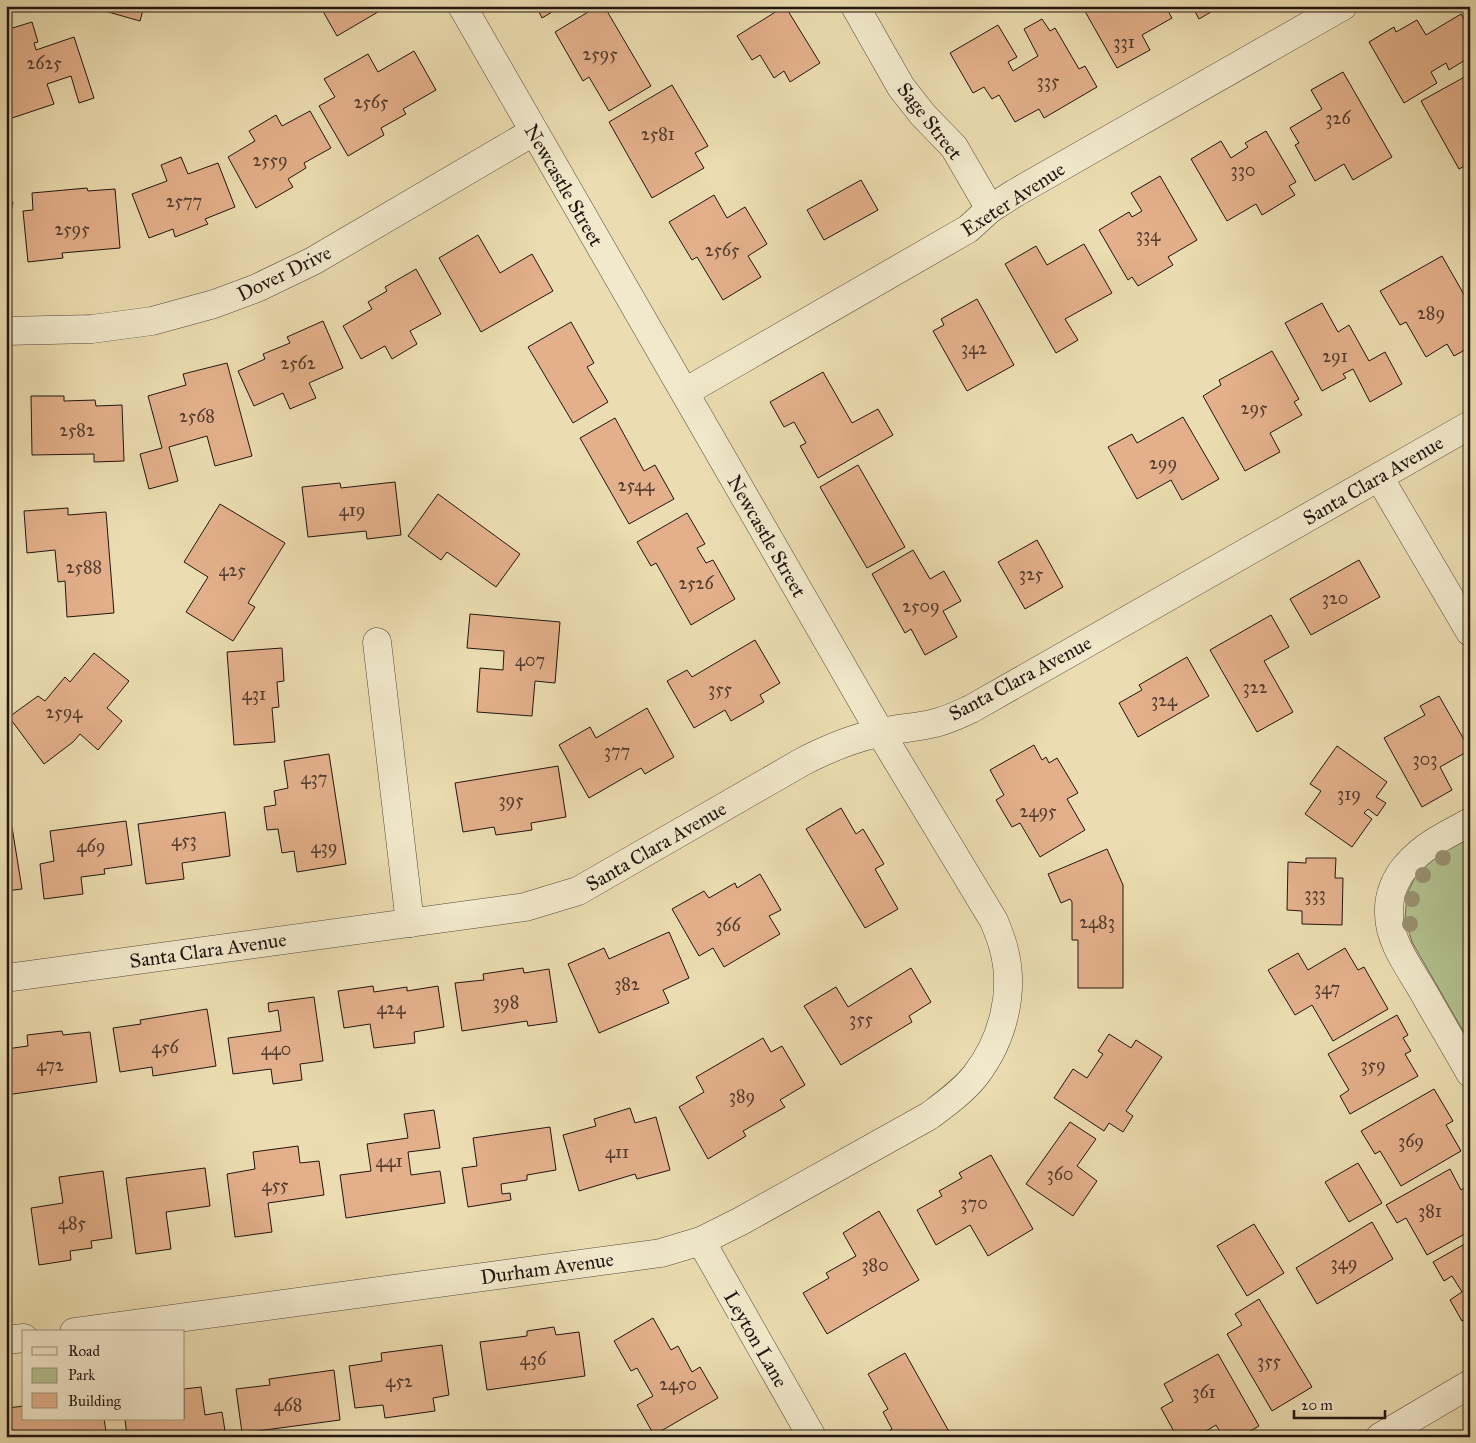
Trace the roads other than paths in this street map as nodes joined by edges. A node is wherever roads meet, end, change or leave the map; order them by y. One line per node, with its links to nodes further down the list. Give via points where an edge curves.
1 (462, 6): 4 (street, Newcastle Street)
2 (855, 6): 5 (street, Sage Street, via 901,87 954,147)
3 (1343, 6): 5 (street, Exeter Avenue)
4 (533, 132): 6 (street, Dover Drive, via 313,261 257,288 152,321 92,329); 7 (street, Newcastle Street)
5 (990, 209): 7 (street, Exeter Avenue, via 968,228)
6 (6, 331)
7 (684, 392): 12 (street, Newcastle Street)
8 (1470, 425): 9 (street, Santa Clara Avenue)
9 (1378, 477): 10 (street); 12 (street, Santa Clara Avenue, via 971,709 935,723)
10 (1470, 632)
11 (377, 642): 14 (street)
12 (880, 732): 14 (street, Santa Clara Avenue, via 844,742 802,762 578,891 525,907); 17 (street, Newcastle Street, via 994,921 1004,948 1007,1009 997,1040)
13 (1470, 822): 16 (street, via 1421,851 1406,865 1390,897 1389,915 1392,932 1405,960)
14 (410, 923): 15 (street, Santa Clara Avenue)
15 (6, 978)
16 (1470, 1073)
17 (975, 1075): 18 (street, Durham Avenue, via 955,1097 929,1116)
18 (701, 1241): 19 (street, Durham Avenue, via 661,1252); 23 (street, Leyton Lane)
19 (89, 1330)
20 (22, 1338): 21 (street)
21 (6, 1340)
22 (1470, 1384): 24 (street)
23 (812, 1437)
24 (1380, 1437)

